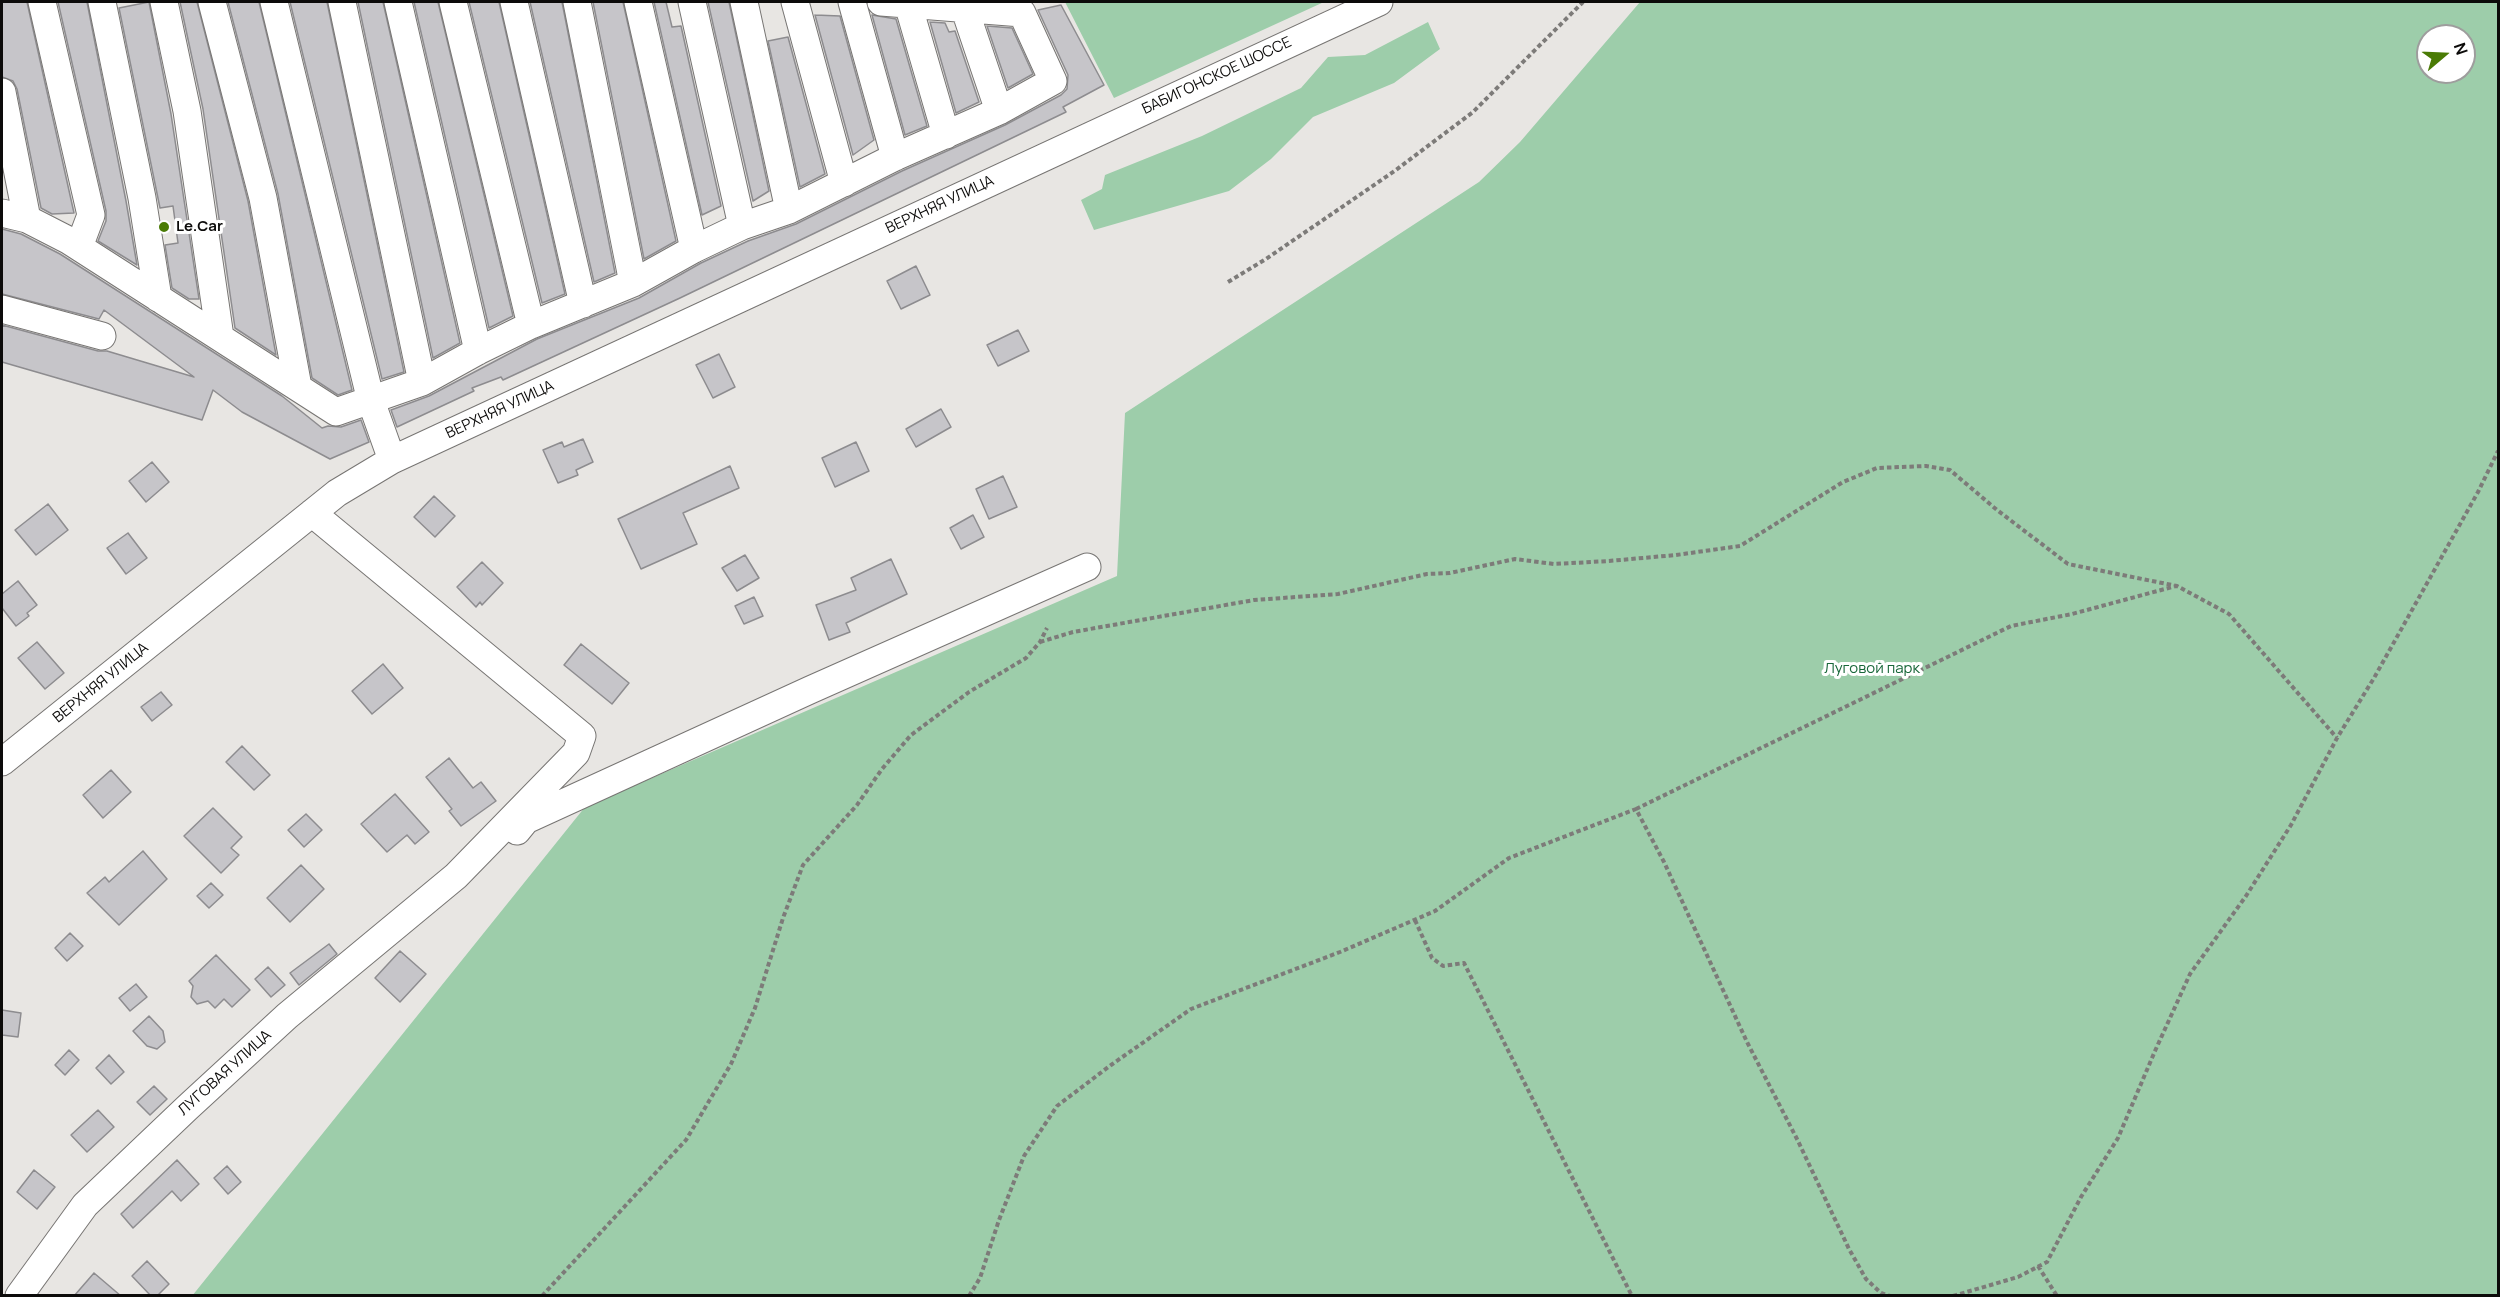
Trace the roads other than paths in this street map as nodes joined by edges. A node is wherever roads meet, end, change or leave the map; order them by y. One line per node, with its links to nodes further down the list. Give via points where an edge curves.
1 (42, 2): 29 (street, via 91,215)
2 (102, 2): 32 (street)
3 (164, 2): 37 (street, via 187,111)
4 (213, 2): 40 (street, via 263,198)
5 (274, 2): 41 (street)
6 (342, 2): 39 (street)
7 (398, 2): 38 (street)
8 (453, 2): 35 (street)
9 (513, 2): 33 (street)
10 (577, 2): 31 (street)
11 (639, 2): 30 (street)
12 (692, 2): 28 (street)
13 (744, 2): 26 (street)
14 (795, 2): 25 (street)
15 (852, 2): 24 (street)
16 (881, 2): 18 (street)
17 (1379, 2): 23 (street, БАБИГОНСКОЕ ШОССЕ)
18 (908, 4): 19 (street); 22 (street)
19 (964, 8): 21 (street); 21 (street, via 1022,13 1053,81)
20 (2, 92): 27 (street)
21 (999, 111): 22 (street)
22 (946, 135): 24 (street)
23 (1056, 151): 42 (street, ВЕРХНЯЯ УЛИЦА)
24 (895, 157): 25 (street)
25 (844, 183): 26 (street)
26 (789, 210): 28 (street)
27 (14, 216): 29 (street)
28 (742, 226): 30 (street)
29 (79, 247): 32 (street)
30 (694, 249): 31 (street)
31 (633, 283): 33 (street)
32 (158, 298): 37 (street)
33 (583, 304): 35 (street)
34 (2, 309): 36 (street)
35 (531, 326): 38 (street)
36 (102, 336)
37 (220, 337): 40 (street)
38 (478, 351): 39 (street)
39 (422, 382): 41 (street)
40 (298, 387): 41 (street, via 336,412)
41 (371, 401): 42 (street)
42 (392, 460): 43 (street, ВЕРХНЯЯ УЛИЦА)
43 (312, 513): 45 (street, ВЕРХНЯЯ УЛИЦА); 46 (street, ЛУГОВАЯ УЛИЦА, via 582,736 576,753)
44 (1087, 567): 46 (street, via 526,820 511,839)
45 (2, 762)
46 (479, 852): 47 (street, ЛУГОВАЯ УЛИЦА, via 456,876 287,1016 93,1197)
47 (20, 1296)

